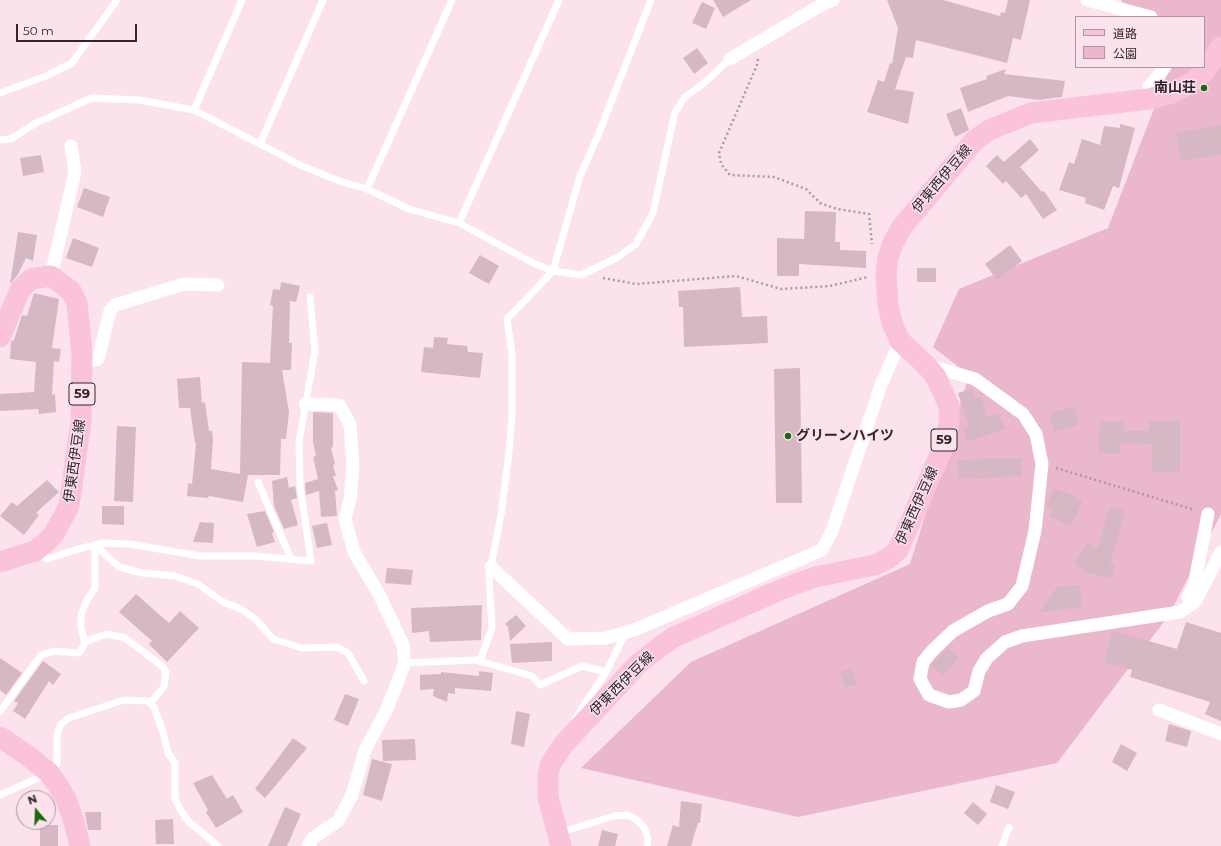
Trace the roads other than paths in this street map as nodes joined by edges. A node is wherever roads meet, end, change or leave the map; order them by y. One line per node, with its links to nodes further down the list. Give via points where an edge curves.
1 (117, 0): 13 (lane, via 72,63)
2 (242, 0): 15 (lane)
3 (323, 0): 17 (lane)
4 (452, 0): 19 (lane)
5 (559, 0): 20 (lane)
6 (651, 0): 21 (lane, via 580,176)
7 (1087, 0): 9 (street)
8 (826, 1): 11 (street)
9 (1148, 16)
10 (1221, 47): 14 (main road, 伊東西伊豆線 / 59, via 1204,72 1192,82 1172,93)
11 (730, 59): 21 (lane, via 685,97 675,112 653,213 636,244 618,257 581,275)
12 (1164, 68): 14 (street, via 1148,87)
13 (0, 93)
14 (1149, 99): 26 (main road, 伊東西伊豆線 / 59, via 1031,113 989,130 970,146 902,227 893,243 886,274 888,306)
15 (194, 110): 16 (lane, via 139,100 92,98 34,124 11,139); 17 (lane)
16 (0, 140)
17 (260, 144): 19 (lane, via 300,165)
18 (71, 146): 22 (street, via 75,172)
19 (366, 189): 20 (lane, via 409,209)
20 (459, 223): 21 (lane)
21 (553, 271): 37 (lane, via 507,319 512,354 512,417 501,515)
22 (51, 276): 25 (main road, via 31,279 20,290); 27 (main road, 伊東西伊豆線 / 59, via 71,291 77,303)
23 (218, 285): 27 (street, via 184,284 115,305 110,311 98,358)
24 (310, 297): 29 (lane, via 316,351)
25 (0, 337)
26 (900, 341): 28 (main road, 伊東西伊豆線 / 59); 39 (street, via 881,385 832,531 822,550)
27 (82, 363): 33 (main road, 伊東西伊豆線 / 59, via 81,421 69,506 54,534)
28 (926, 365): 38 (street, via 975,379 1023,414 1036,434 1042,464 1035,531 1022,586 1008,604 988,611 953,631 933,650 923,662 920,679 929,695 949,702 961,700 974,691 979,671 987,658 1005,642 1022,636); 49 (main road, 伊東西伊豆線 / 59, via 943,390 949,406 949,424 942,450 898,550 875,565 816,577 782,589 672,638 639,663)
29 (305, 404): 35 (lane, via 299,442 300,486 311,561); 42 (street, via 339,405 350,424 353,467 350,500 345,519 354,552 380,596 403,645)
30 (258, 482): 35 (lane)
31 (1208, 514): 38 (street, via 1194,586)
32 (95, 545): 33 (lane, via 47,559); 35 (lane, via 129,544 200,556); 40 (lane, via 95,588 81,615); 44 (lane, via 118,567 142,573 175,576 198,584 223,602 255,618 273,639 302,648 337,647 348,653)
33 (35, 551): 36 (main road, 伊東西伊豆線 / 59)
34 (1221, 552): 38 (street, via 1195,602)
35 (291, 559)
36 (0, 562)
37 (491, 567): 39 (street, via 568,639 606,638); 41 (lane, via 489,576 492,628)
38 (1180, 612)
39 (626, 632): 43 (lane)
40 (85, 643): 45 (lane, via 106,634 125,638 162,666 166,672 164,687); 47 (lane, via 79,653 54,652 41,655)
41 (480, 661): 42 (lane); 43 (lane, via 532,676 540,685 582,666)
42 (405, 664): 57 (street, via 386,711 365,750 352,795 338,821 313,838)
43 (606, 672): 49 (lane, via 568,729)
44 (364, 681)
45 (150, 703): 51 (lane, via 124,700 69,718 61,724 57,734 57,764); 56 (lane, via 154,707 163,732 168,753 175,763 175,798 188,821)
46 (1159, 710): 48 (street)
47 (0, 712)
48 (1221, 734)
49 (571, 736): 54 (main road, 伊東西伊豆線 / 59, via 553,760 548,776 548,797)
50 (0, 737): 51 (main road)
51 (49, 773): 52 (lane); 55 (main road, via 66,799)
52 (0, 796)
53 (1009, 827): 59 (lane)
54 (559, 840): 58 (lane, via 614,816 628,815 644,827 648,839)
55 (80, 846)
56 (218, 846)
57 (308, 846)
58 (647, 846)
59 (1002, 846)

